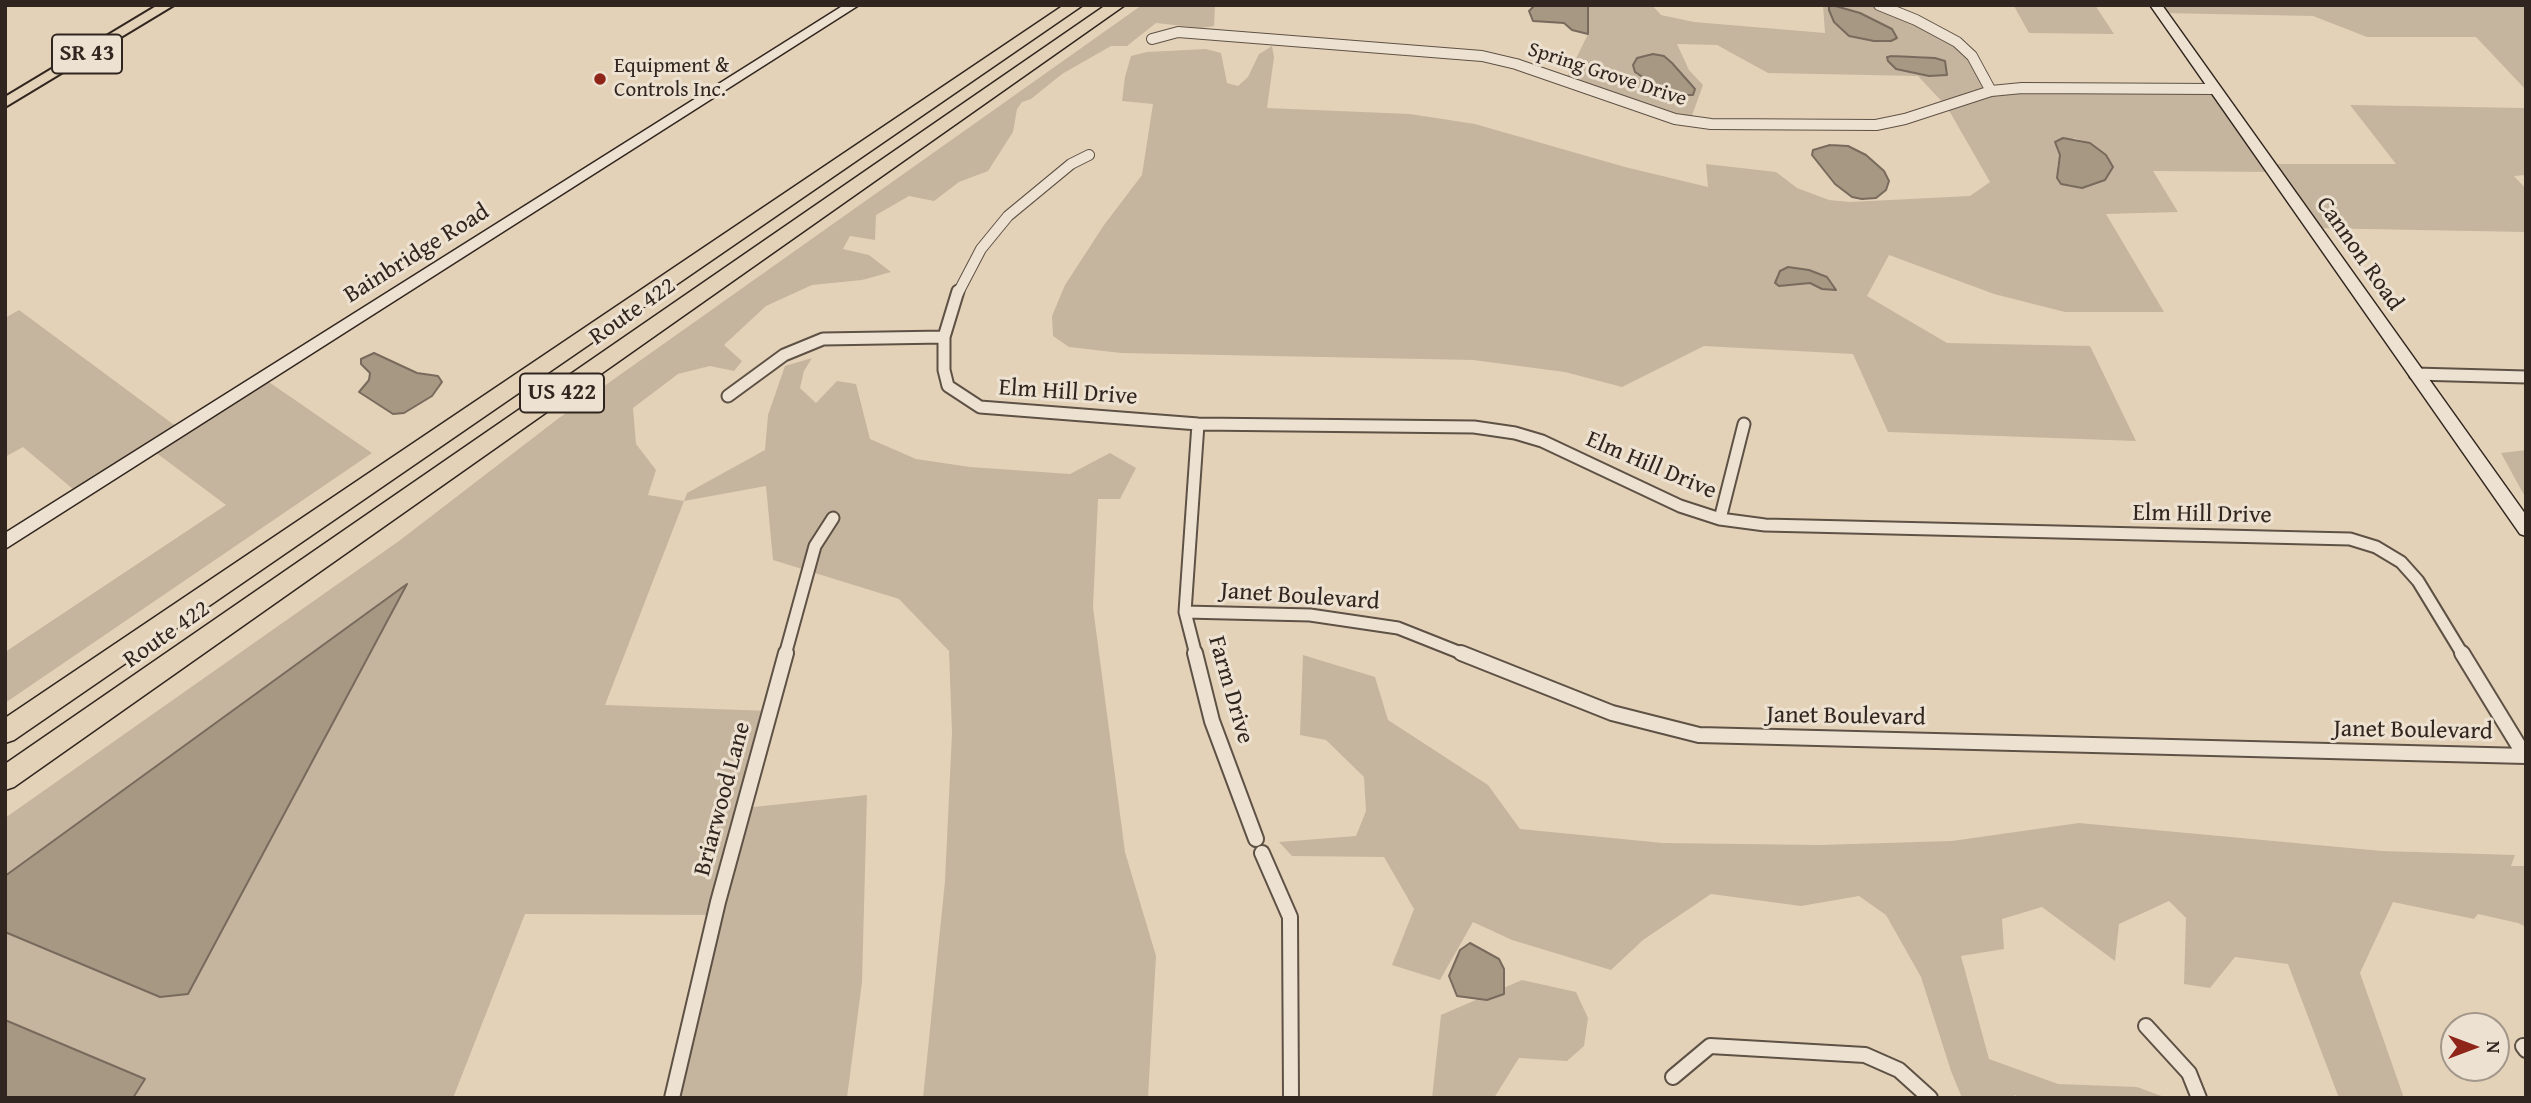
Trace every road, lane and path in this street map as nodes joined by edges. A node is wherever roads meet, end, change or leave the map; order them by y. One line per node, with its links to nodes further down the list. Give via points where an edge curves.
1 (169, 5): 10 (main road, SR 43)
2 (853, 5): 21 (street, Bainbridge Road)
3 (1075, 5): 23 (highway, Route 422 / US 422)
4 (1117, 5): 25 (highway, Route 422 / US 422)
5 (1879, 5): 9 (street, via 1957,42 1972,56)
6 (2157, 5): 8 (street, Cannon Road)
7 (1153, 39): 9 (street, Spring Grove Drive, via 1178,32 1482,56 1675,119 1711,124 1876,125)
8 (2215, 89): 9 (street, Spring Grove Drive); 13 (street, Cannon Road)
9 (1991, 91)
10 (5, 103)
11 (1088, 155): 12 (street, Elm Hill Drive, via 1008,216 981,249 959,289)
12 (944, 337): 15 (street, via 823,339 784,355); 16 (street, Elm Hill Drive, via 948,386 980,407)
13 (2415, 374): 14 (street); 20 (street, Cannon Road)
14 (2526, 377)
15 (728, 396)
16 (1198, 424): 19 (street, Elm Hill Drive, via 1474,427 1515,433); 22 (street, Farm Drive)
17 (1744, 424): 19 (street)
18 (833, 518): 28 (street, Briarwood Lane, via 815,547 718,902)
19 (1720, 519): 24 (street, Elm Hill Drive, via 1765,525 2350,540 2376,547 2401,562 2418,581)
20 (2526, 528)
21 (5, 542)
22 (1185, 612): 24 (street, Janet Boulevard, via 1310,615 1398,628 1612,713 1699,735); 29 (street, Farm Drive, via 1212,721 1290,917)
23 (5, 732)
24 (2525, 756)
25 (5, 779)
26 (2146, 1026): 31 (street, via 2189,1073)
27 (1673, 1077): 30 (street, via 1710,1046 1865,1055 1899,1070)
28 (672, 1098)
29 (1291, 1098)
30 (1930, 1098)
31 (2199, 1098)

